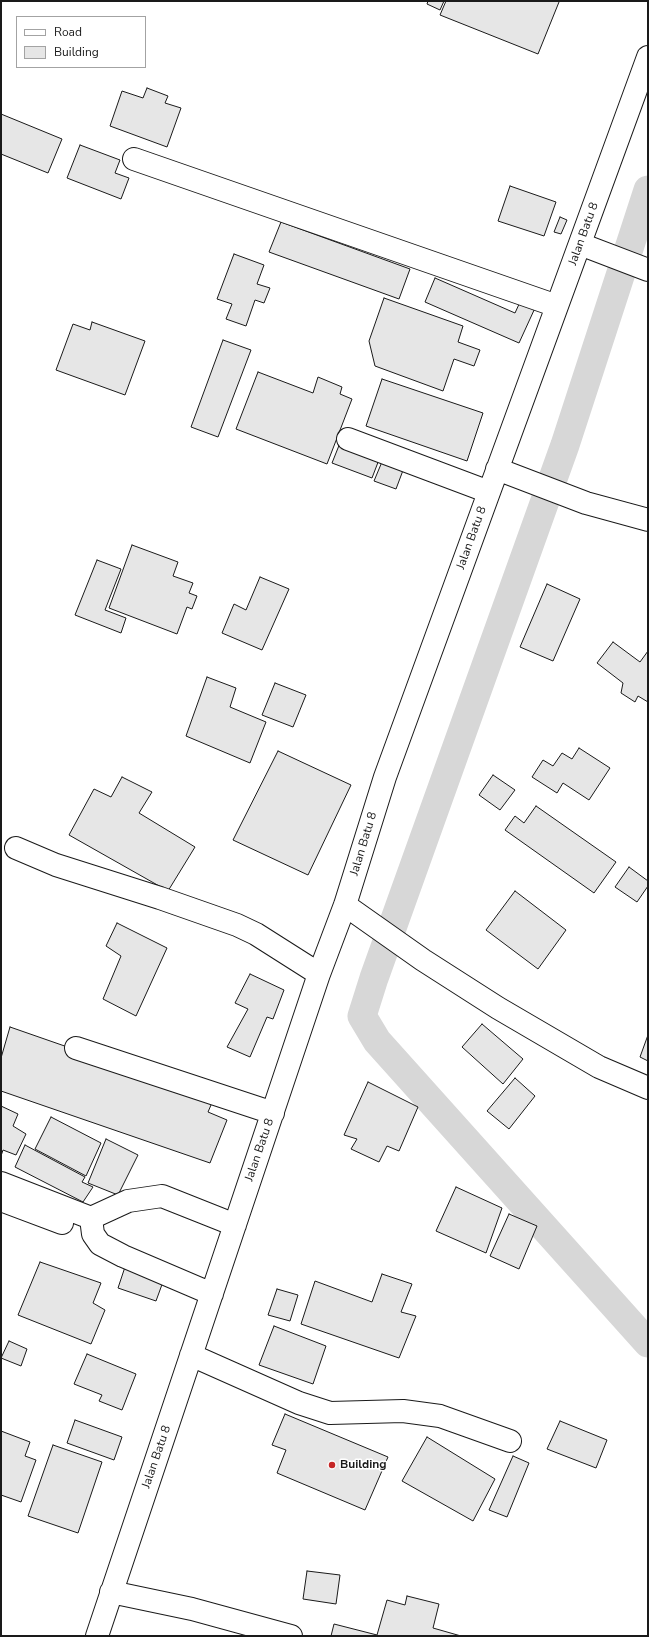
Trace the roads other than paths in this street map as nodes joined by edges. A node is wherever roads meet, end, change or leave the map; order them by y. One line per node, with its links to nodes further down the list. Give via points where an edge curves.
1 (648, 57): 3 (street, Jalan Batu 8)
2 (134, 159): 5 (street)
3 (580, 244): 4 (street); 5 (street, Jalan Batu 8)
4 (648, 270)
5 (557, 306): 7 (street, Jalan Batu 8)
6 (348, 439): 8 (street)
7 (497, 469): 8 (street, Jalan Batu 8); 9 (street, via 586,503)
8 (489, 492): 11 (street, Jalan Batu 8, via 385,777)
9 (648, 520)
10 (16, 848): 12 (street, via 56,865 237,925 256,934)
11 (345, 905): 12 (street, Jalan Batu 8); 14 (street, via 423,960 498,1008 599,1068)
12 (319, 974): 15 (street, Jalan Batu 8)
13 (76, 1048): 15 (street)
14 (648, 1088)
15 (273, 1113): 18 (street, Jalan Batu 8)
16 (1, 1183): 19 (street)
17 (1, 1200): 19 (street)
18 (235, 1224): 19 (street, via 162,1196 128,1202); 20 (street, Jalan Batu 8)
19 (92, 1226): 20 (street, via 100,1244)
20 (212, 1294): 21 (street, Jalan Batu 8)
21 (191, 1355): 22 (street, via 299,1403 330,1413 403,1411 440,1416); 23 (street, Jalan Batu 8)
22 (510, 1440)
23 (111, 1592): 24 (street, Jalan Batu 8); 25 (street, via 192,1609)
24 (97, 1636)
25 (291, 1636)

